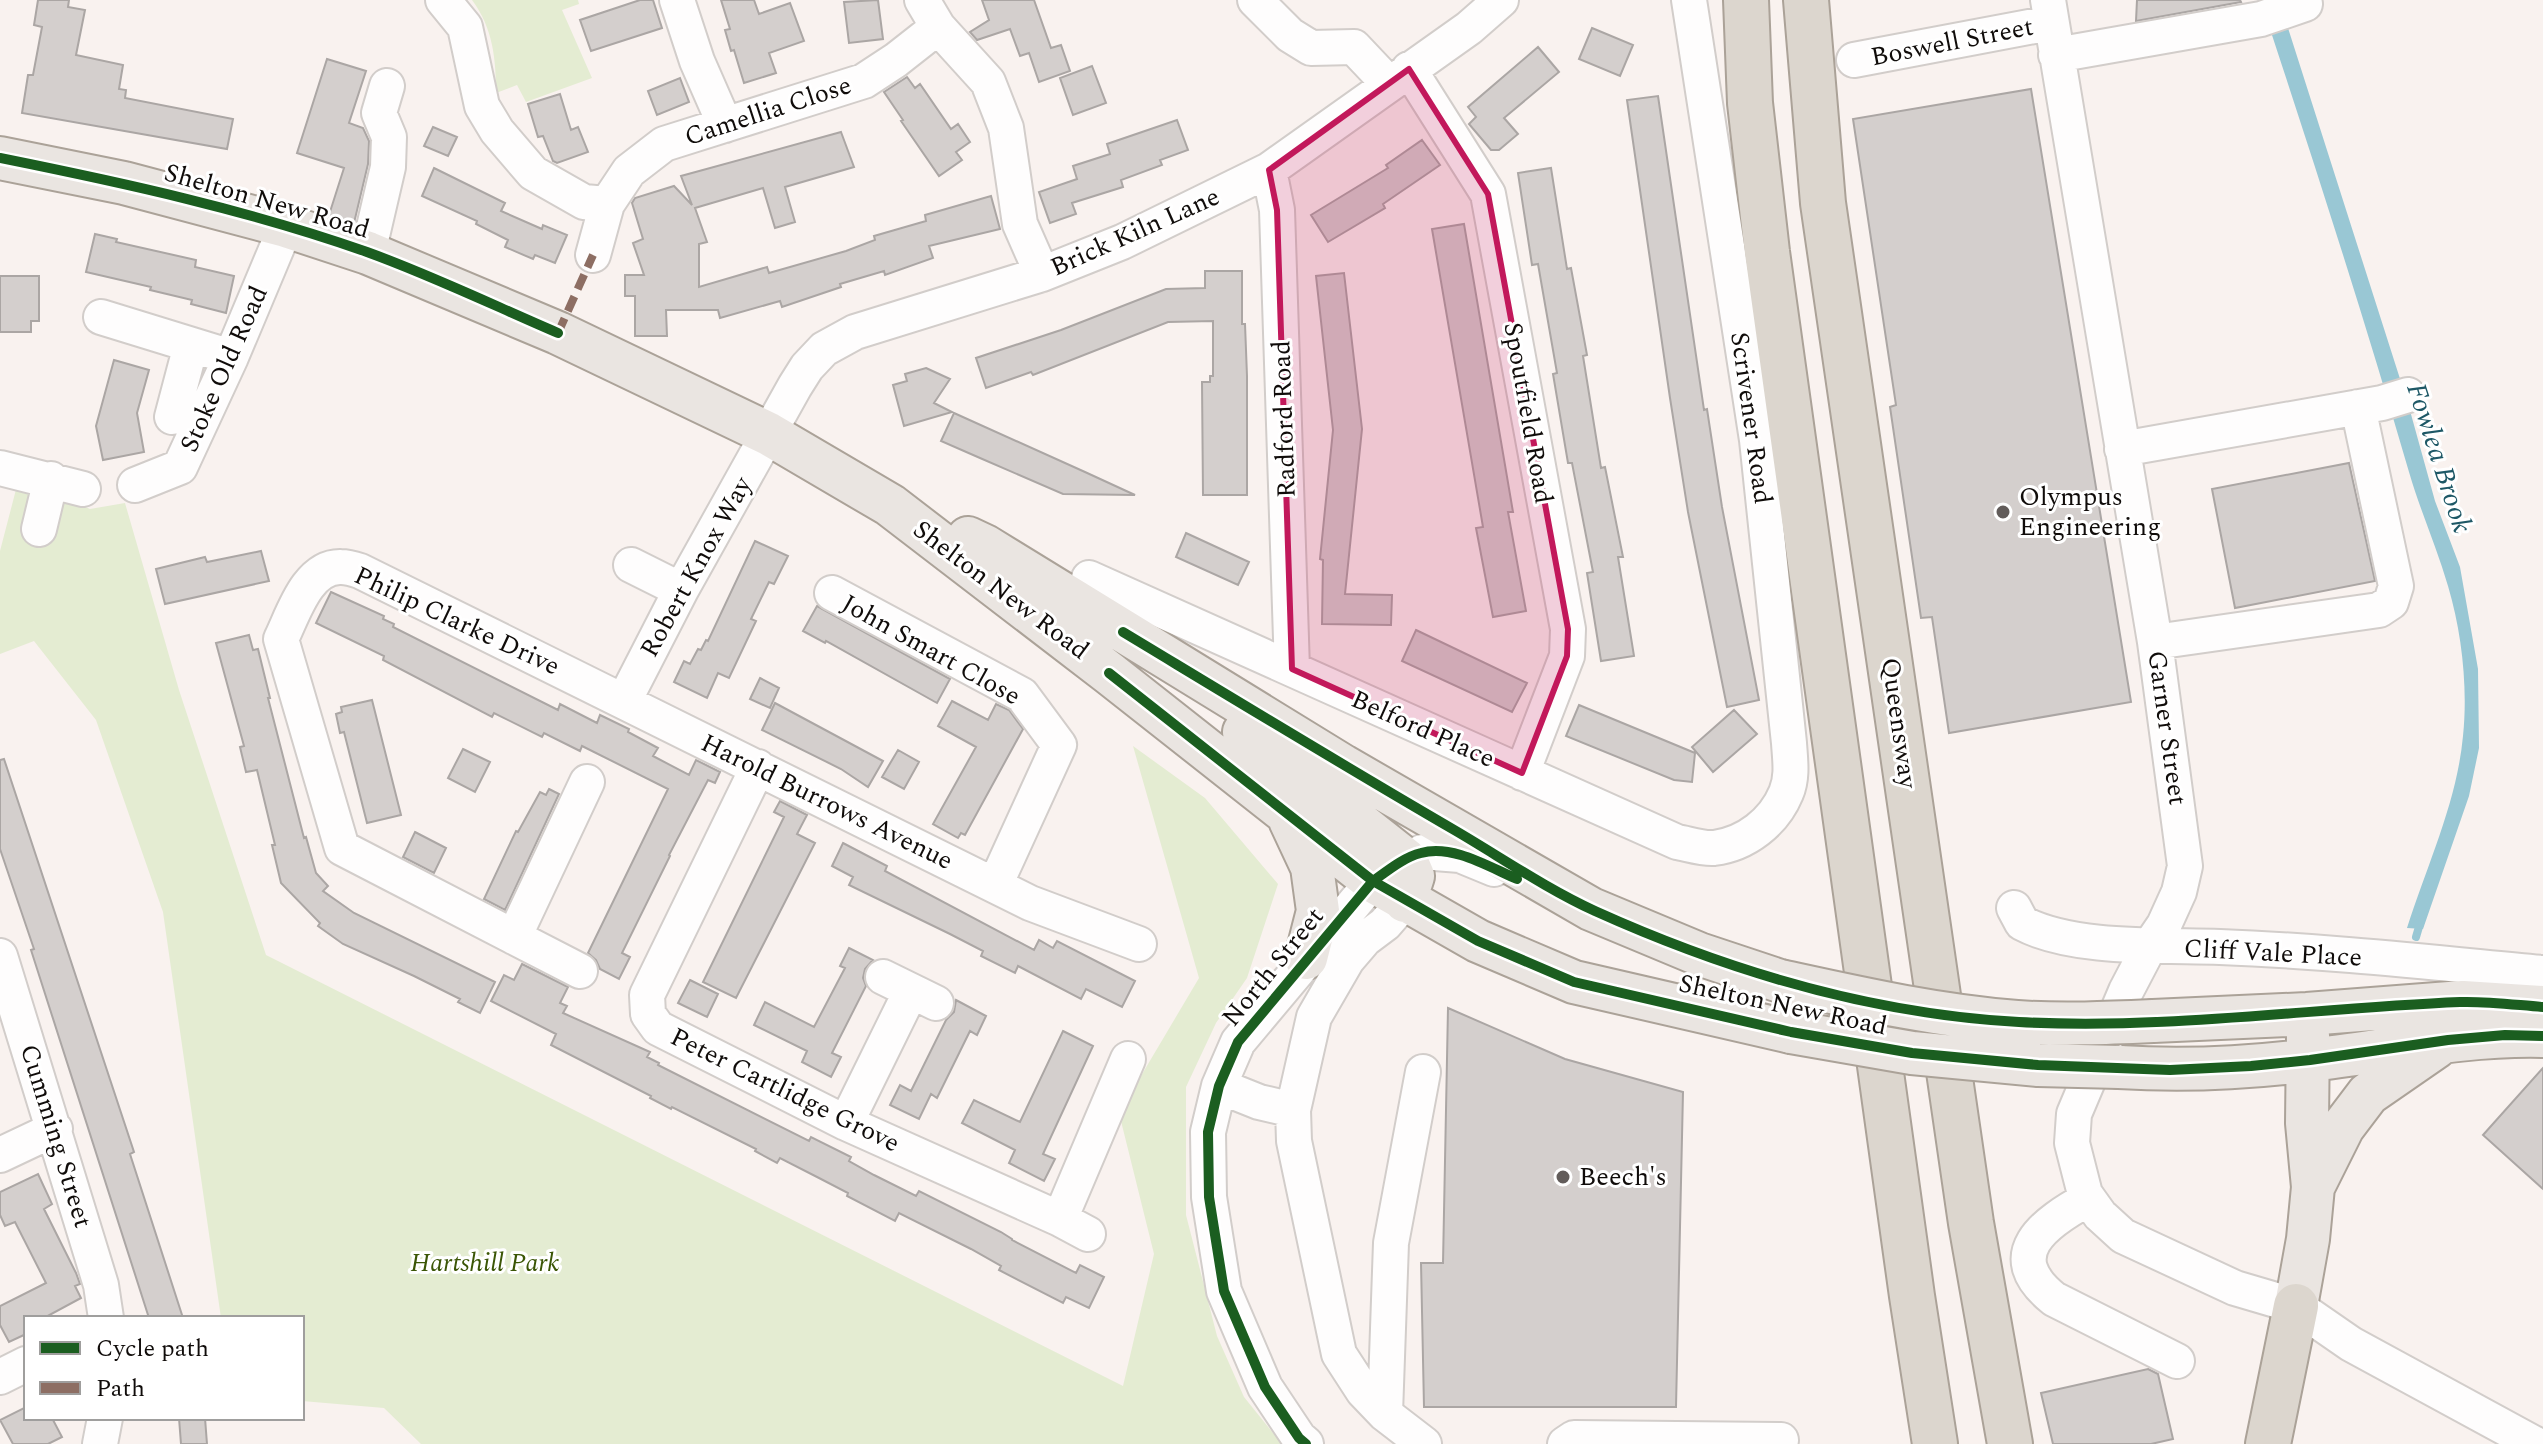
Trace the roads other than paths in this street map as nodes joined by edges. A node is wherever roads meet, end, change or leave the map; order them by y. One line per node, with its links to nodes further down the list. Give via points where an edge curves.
1 (443, 0): 17 (street, via 465,27 482,106 497,131 533,173 584,202)
2 (677, 0): 14 (street)
3 (1255, 0): 12 (street, Spoutfield Road, via 1311,48 1354,47)
4 (1501, 0): 12 (street, Brick Kiln Lane)
5 (1689, 0): 44 (street, Scrivener Road, via 1757,440 1789,743 1787,791)
6 (1746, 0): 86 (highway, via 1750,103 1767,252)
7 (1806, 0): 87 (highway, Queensway, via 1823,203 1971,1223)
8 (2285, 11): 10 (street, Boswell Street)
9 (930, 14): 14 (street, Camellia Close, via 896,60 864,81); 21 (street, via 988,82 1006,128 1020,224)
10 (2051, 26): 11 (street, Boswell Street); 27 (street, Garner Street)
11 (1854, 60)
12 (1399, 76): 16 (street, Brick Kiln Lane); 41 (street, Spoutfield Road, via 1488,194 1568,629 1567,656)
13 (387, 86): 19 (street, via 379,113 389,137 388,167)
14 (725, 125): 17 (street, Camellia Close, via 664,144 629,171)
15 (0, 158): 18 (main road, Shelton New Road, via 124,183)
16 (1269, 170): 21 (street, Brick Kiln Lane, via 1122,242); 38 (street, Radford Road, via 1277,210)
17 (607, 204): 20 (street, Camellia Close)
18 (286, 226): 19 (main road, Shelton New Road); 24 (street, Stoke Old Road)
19 (368, 253): 26 (main road, Shelton New Road, via 558,333)
20 (593, 255)
21 (1042, 274): 26 (street, Brick Kiln Lane, via 855,332 824,349 807,367)
22 (101, 317): 23 (street)
23 (191, 345): 24 (street); 25 (street)
24 (231, 357): 29 (street, Stoke Old Road, via 177,477)
25 (172, 417)
26 (769, 434): 30 (main road, Shelton New Road); 34 (street, Robert Knox Way)
27 (2122, 449): 37 (street, Garner Street); 37 (street, via 2383,402 2396,586 2391,602 2379,610)
28 (0, 468): 31 (street, via 67,484)
29 (135, 485)
30 (890, 505): 36 (main road, Shelton New Road, via 985,546); 43 (main road, Shelton New Road)
31 (39, 529)
32 (631, 565): 34 (street)
33 (1089, 578): 38 (street, Belford Place)
34 (681, 590): 39 (street, Robert Knox Way)
35 (832, 593): 46 (street, John Smart Close, via 1022,695 1072,745)
36 (1123, 632): 45 (main road, via 1237,726); 48 (main road, Shelton New Road)
37 (2155, 642): 51 (street, Garner Street, via 2185,866 2179,892)
38 (1292, 669): 41 (street, Belford Place)
39 (624, 701): 40 (street, Harold Burrows Avenue); 49 (street, Philip Clarke Drive, via 360,571 338,566 309,584 281,639 342,848)
40 (758, 767): 46 (street, Harold Burrows Avenue); 67 (street, Peter Cartlidge Grove, via 647,995 648,1014 658,1028)
41 (1522, 773): 44 (street, Belford Place, via 1677,842 1712,849)
42 (587, 782): 49 (street)
43 (1286, 812): 45 (main road, Shelton New Road); 53 (main road, via 1312,867 1318,911)
44 (1760, 829)
45 (1395, 881): 48 (street, via 1422,852 1460,855); 53 (street, North Street); 63 (main road, Shelton New Road, bridge, via 1478,941 1574,982 1791,1032 1912,1053); 66 (street, North Street, via 1385,924 1365,939 1314,1017)
46 (995, 885): 50 (street, Harold Burrows Avenue)
47 (2014, 908): 51 (street, Cliff Vale Place, via 2022,923 2033,929)
48 (1591, 909): 58 (main road, Shelton New Road, bridge, via 1780,981 1911,1009 2016,1022 2087,1023)
49 (514, 937): 54 (street, Philip Clarke Drive)
50 (1139, 944)
51 (2149, 947): 55 (street, Cliff Vale Place, via 2220,947); 72 (street, Garner Street, via 2074,1114 2072,1143)
52 (0, 956): 69 (street, Cumming Street)
53 (1306, 958): 65 (street, North Street, via 1238,1042)
54 (580, 971)
55 (2543, 973)
56 (910, 991): 67 (street)
57 (2543, 1007): 58 (main road, Shelton New Road, via 2463,1002)
58 (2307, 1014): 62 (main road)
59 (2543, 1036): 60 (main road, Shelton New Road)
60 (2448, 1040): 62 (main road, Shelton New Road); 71 (main road, via 2368,1094 2343,1127)
61 (1128, 1059): 67 (street, Peter Cartlidge Grove, via 1077,1181 1074,1226)
62 (2310, 1060): 63 (main road, Shelton New Road); 68 (main road)
63 (2170, 1070): 68 (main road, via 2253,1084 2287,1102)
64 (1423, 1072): 78 (street, via 1391,1243)
65 (1219, 1086): 66 (street); 83 (street, North Street, via 1208,1132 1209,1197 1224,1291 1265,1387)
66 (1293, 1110): 78 (street, North Street, via 1294,1141 1334,1341 1363,1391)
67 (846, 1123)
68 (2307, 1123): 71 (main road)
69 (55, 1129): 70 (street); 74 (street, Cumming Street)
70 (0, 1155)
71 (2313, 1187): 73 (main road)
72 (2088, 1199): 73 (street, Garner Street, via 2123,1236 2235,1288); 75 (street, via 2036,1236 2029,1272 2036,1285)
73 (2296, 1306): 80 (street, Garner Street); 88 (highway)
74 (106, 1316)
75 (2177, 1361)
76 (24, 1365): 77 (street)
77 (0, 1377)
78 (1385, 1414): 84 (street, North Street)
79 (105, 1420): 82 (street)
80 (2474, 1429): 89 (street, Garner Street)
81 (1781, 1440): 85 (street, via 1574,1438)
82 (100, 1444)
83 (1306, 1444)
84 (1424, 1444)
85 (1565, 1444)
86 (1935, 1444)
87 (2010, 1444)
88 (2268, 1444)
89 (2535, 1444)

